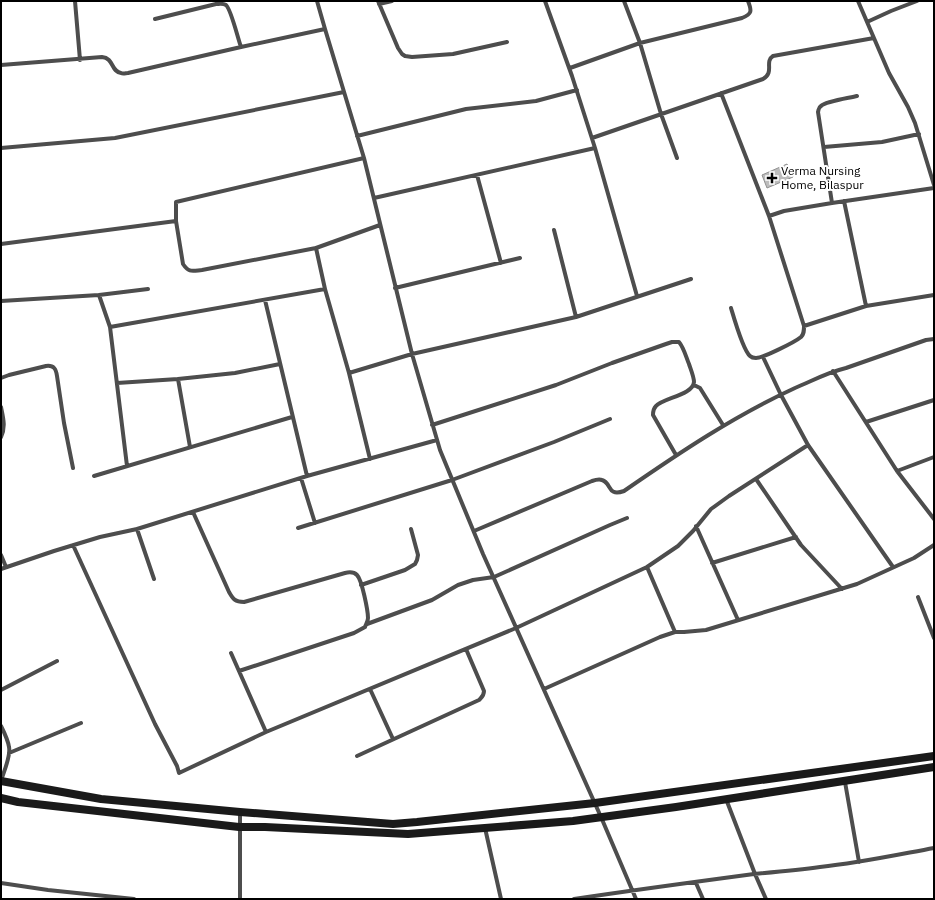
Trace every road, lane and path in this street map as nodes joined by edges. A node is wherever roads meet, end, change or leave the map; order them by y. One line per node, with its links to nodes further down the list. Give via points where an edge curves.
1 (74, 1): 17 (street)
2 (317, 1): 12 (street)
3 (392, 1): 9 (street)
4 (545, 1): 19 (street)
5 (624, 1): 15 (street)
6 (748, 1): 15 (street, via 750,13 742,18)
7 (858, 1): 11 (street)
8 (917, 1): 11 (street)
9 (379, 2): 14 (street, via 396,44 405,56 453,54)
10 (154, 19): 16 (street, via 216,4 226,5)
11 (867, 22): 13 (street)
12 (325, 29): 16 (street); 21 (street)
13 (874, 38): 22 (street, via 773,56 769,60 770,71 766,78); 25 (street, via 889,73 908,107)
14 (507, 42)
15 (640, 43): 19 (street); 24 (street)
16 (241, 47): 17 (street, via 128,73 115,70 106,58)
17 (80, 60): 18 (street)
18 (1, 65)
19 (570, 68): 20 (street)
20 (577, 90): 26 (street, via 536,100 466,109); 27 (street)
21 (344, 92): 26 (street); 29 (street, via 115,138)
22 (721, 93): 24 (street); 38 (street)
23 (857, 96): 28 (street, via 826,103 819,108)
24 (661, 114): 27 (street); 32 (street)
25 (918, 134): 28 (street, via 882,142); 34 (street)
26 (358, 136): 31 (street)
27 (592, 138): 30 (street)
28 (824, 147): 37 (street)
29 (1, 148)
30 (596, 148): 33 (street); 52 (street)
31 (364, 158): 35 (street); 39 (street, via 176,202)
32 (677, 158)
33 (477, 175): 35 (street); 45 (street)
34 (934, 186): 36 (street)
35 (374, 198): 40 (street)
36 (844, 201): 37 (street); 55 (street)
37 (832, 203): 38 (street)
38 (769, 216): 58 (street)
39 (176, 221): 42 (street); 43 (street, via 183,264 191,271)
40 (380, 225): 43 (street); 47 (street)
41 (554, 230): 57 (street)
42 (1, 244)
43 (316, 248): 49 (street)
44 (520, 258): 45 (street)
45 (501, 263): 47 (street)
46 (691, 278): 52 (street)
47 (396, 288): 61 (street)
48 (148, 289): 51 (street)
49 (325, 289): 53 (street); 65 (street)
50 (934, 294): 55 (street)
51 (99, 295): 54 (street); 59 (street)
52 (637, 296): 57 (street)
53 (265, 300): 59 (street); 63 (street)
54 (1, 301)
55 (866, 306): 58 (street)
56 (731, 308): 62 (street, via 748,354 752,358)
57 (576, 316): 61 (street)
58 (804, 326): 62 (street, via 802,337)
59 (110, 327): 68 (street)
60 (934, 339): 64 (street)
61 (412, 354): 65 (street); 76 (street)
62 (763, 357): 70 (street)
63 (280, 364): 67 (street, via 235,373); 73 (street)
64 (833, 371): 70 (street); 75 (street)
65 (349, 373): 84 (street)
66 (1, 378): 86 (street, via 46,366 54,367)
67 (178, 379): 68 (street); 81 (street)
68 (117, 383): 85 (street)
69 (694, 385): 76 (street, via 683,348 679,342 672,342 556,385); 77 (street, via 700,388); 82 (street, via 658,404 653,410 656,421)
70 (781, 395): 77 (street); 80 (street)
71 (934, 400): 75 (street)
72 (1, 406): 78 (street, via 4,425)
73 (292, 417): 81 (street); 89 (street)
74 (610, 419): 92 (street)
75 (866, 422): 87 (street)
76 (432, 425): 79 (street)
77 (723, 425): 82 (street)
78 (1, 437)
79 (437, 440): 84 (street); 92 (street)
80 (808, 445): 91 (street); 109 (street)
81 (190, 447): 85 (street)
82 (676, 455): 101 (street, via 624,491 614,492 606,482 592,481)
83 (934, 457): 87 (street)
84 (370, 459): 89 (street)
85 (127, 466): 88 (street)
86 (73, 468)
87 (897, 471): 95 (street)
88 (94, 476)
89 (307, 476): 90 (street)
90 (300, 478): 93 (street); 96 (street)
91 (756, 479): 97 (street, via 711,509); 102 (street)
92 (452, 480): 96 (street); 101 (street)
93 (193, 512): 100 (street); 113 (street, via 228,592 238,602 350,572 358,576)
94 (627, 518): 111 (street)
95 (934, 519)
96 (315, 523): 98 (street)
97 (696, 526): 106 (street); 108 (street, via 678,546)
98 (298, 528)
99 (411, 529): 113 (street, via 418,554 414,564 405,570)
100 (137, 530): 103 (street); 112 (street)
101 (474, 531): 111 (street)
102 (796, 537): 106 (street); 114 (street)
103 (73, 545): 107 (street); 130 (street, via 179,773)
104 (934, 545): 109 (street)
105 (1, 555): 107 (street)
106 (712, 563): 116 (street)
107 (6, 566): 110 (street)
108 (647, 566): 118 (street); 119 (street)
109 (893, 567): 114 (street)
110 (1, 569)
111 (494, 577): 117 (street, via 458,585 432,600); 118 (street)
112 (154, 578)
113 (361, 585): 117 (street, via 368,611)
114 (842, 589): 116 (street)
115 (918, 597): 120 (street)
116 (738, 620): 119 (street, via 706,630)
117 (367, 624): 124 (street, via 354,632)
118 (516, 628): 121 (street); 126 (street)
119 (675, 632): 126 (street)
120 (934, 638)
121 (466, 649): 125 (street); 131 (street, via 484,695)
122 (231, 653): 124 (street)
123 (57, 661): 127 (street)
124 (239, 671): 130 (street)
125 (370, 689): 130 (street); 131 (street)
126 (544, 689): 140 (street)
127 (1, 690)
128 (81, 724): 132 (street)
129 (1, 726): 132 (street)
130 (266, 732)
131 (393, 739): 133 (street)
132 (9, 753): 136 (street)
133 (357, 756)
134 (934, 756): 140 (main road)
135 (934, 768): 137 (main road)
136 (1, 781): 141 (main road, via 101,799)
137 (845, 782): 139 (main road); 146 (street)
138 (1, 798): 143 (main road)
139 (726, 799): 142 (main road); 147 (street)
140 (595, 803): 141 (main road, via 393,824); 142 (street)
141 (240, 812): 143 (street)
142 (601, 817): 144 (main road); 150 (street)
143 (239, 827): 144 (main road, via 408,834); 152 (street)
144 (485, 828): 153 (street)
145 (934, 848): 146 (street)
146 (859, 862): 147 (street)
147 (755, 874): 149 (street); 157 (street)
148 (1, 883): 151 (street)
149 (696, 883): 150 (street); 156 (street)
150 (632, 890): 154 (street); 155 (street)
151 (132, 899)
152 (240, 899)
153 (501, 899)
154 (574, 899)
155 (636, 899)
156 (703, 899)
157 (766, 899)

